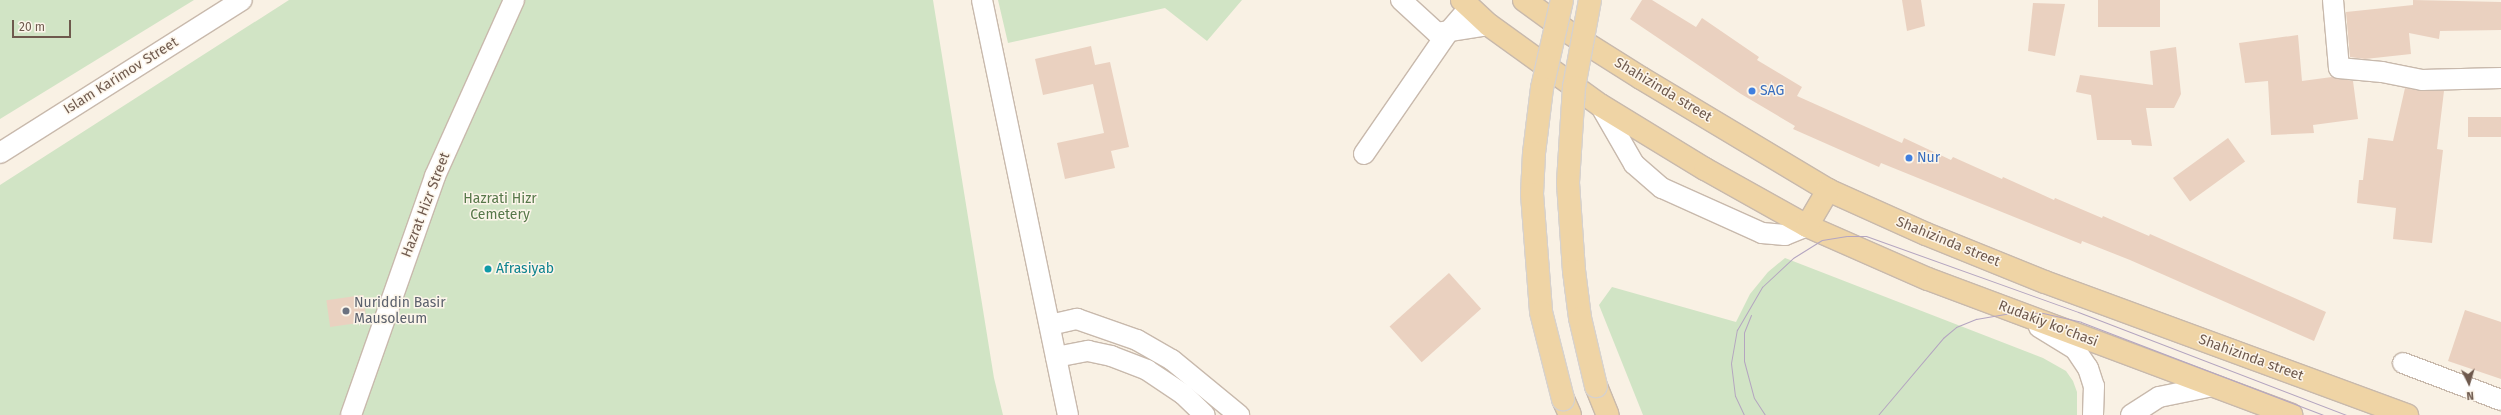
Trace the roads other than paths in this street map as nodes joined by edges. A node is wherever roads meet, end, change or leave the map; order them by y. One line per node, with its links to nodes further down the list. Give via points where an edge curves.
1 (242, 0): 14 (street, Islam Karimov Street)
2 (514, 0): 25 (street, Hazrat Hizr Street, via 435,176)
3 (982, 0): 19 (street)
4 (1401, 0): 11 (street, via 1437,34)
5 (1524, 0): 16 (main road, Shahizinda street, via 1628,69)
6 (1562, 0): 24 (main road, bridge, via 1542,88 1532,194 1540,312)
7 (1590, 0): 29 (main road, bridge, via 1574,86 1568,182 1580,318 1596,386)
8 (2333, 0): 12 (street, via 2339,68 2382,72 2422,80)
9 (1466, 3): 10 (main road); 11 (street)
10 (1489, 25): 11 (street); 13 (main road)
11 (1449, 32): 15 (street)
12 (2501, 78)
13 (1600, 105): 17 (main road, via 1705,169); 17 (street, via 1634,164 1662,188 1762,233 1785,235)
14 (0, 153)
15 (1364, 154)
16 (1828, 190): 17 (main road); 33 (main road, Shahizinda street, via 1926,234 2052,284)
17 (1808, 226): 18 (main road, Rudakiy ko'chasi, via 1881,260)
18 (2016, 312): 22 (main road, Rudakiy ko'chasi); 30 (street, via 2075,349 2088,368 2094,386)
19 (1050, 325): 20 (street); 28 (street, via 1077,319 1137,340 1172,360)
20 (1056, 357): 26 (street); 27 (street, via 1088,351 1111,356 1147,370 1182,394)
21 (2403, 363): 23 (street)
22 (2213, 386): 31 (street, via 2159,397); 32 (main road, Rudakiy ko'chasi)
23 (2501, 400)
24 (1566, 407)
25 (351, 415)
26 (1068, 415)
27 (1204, 415)
28 (1239, 415)
29 (1608, 415)
30 (2093, 415)
31 (2131, 415)
32 (2291, 415)
33 (2407, 415)

